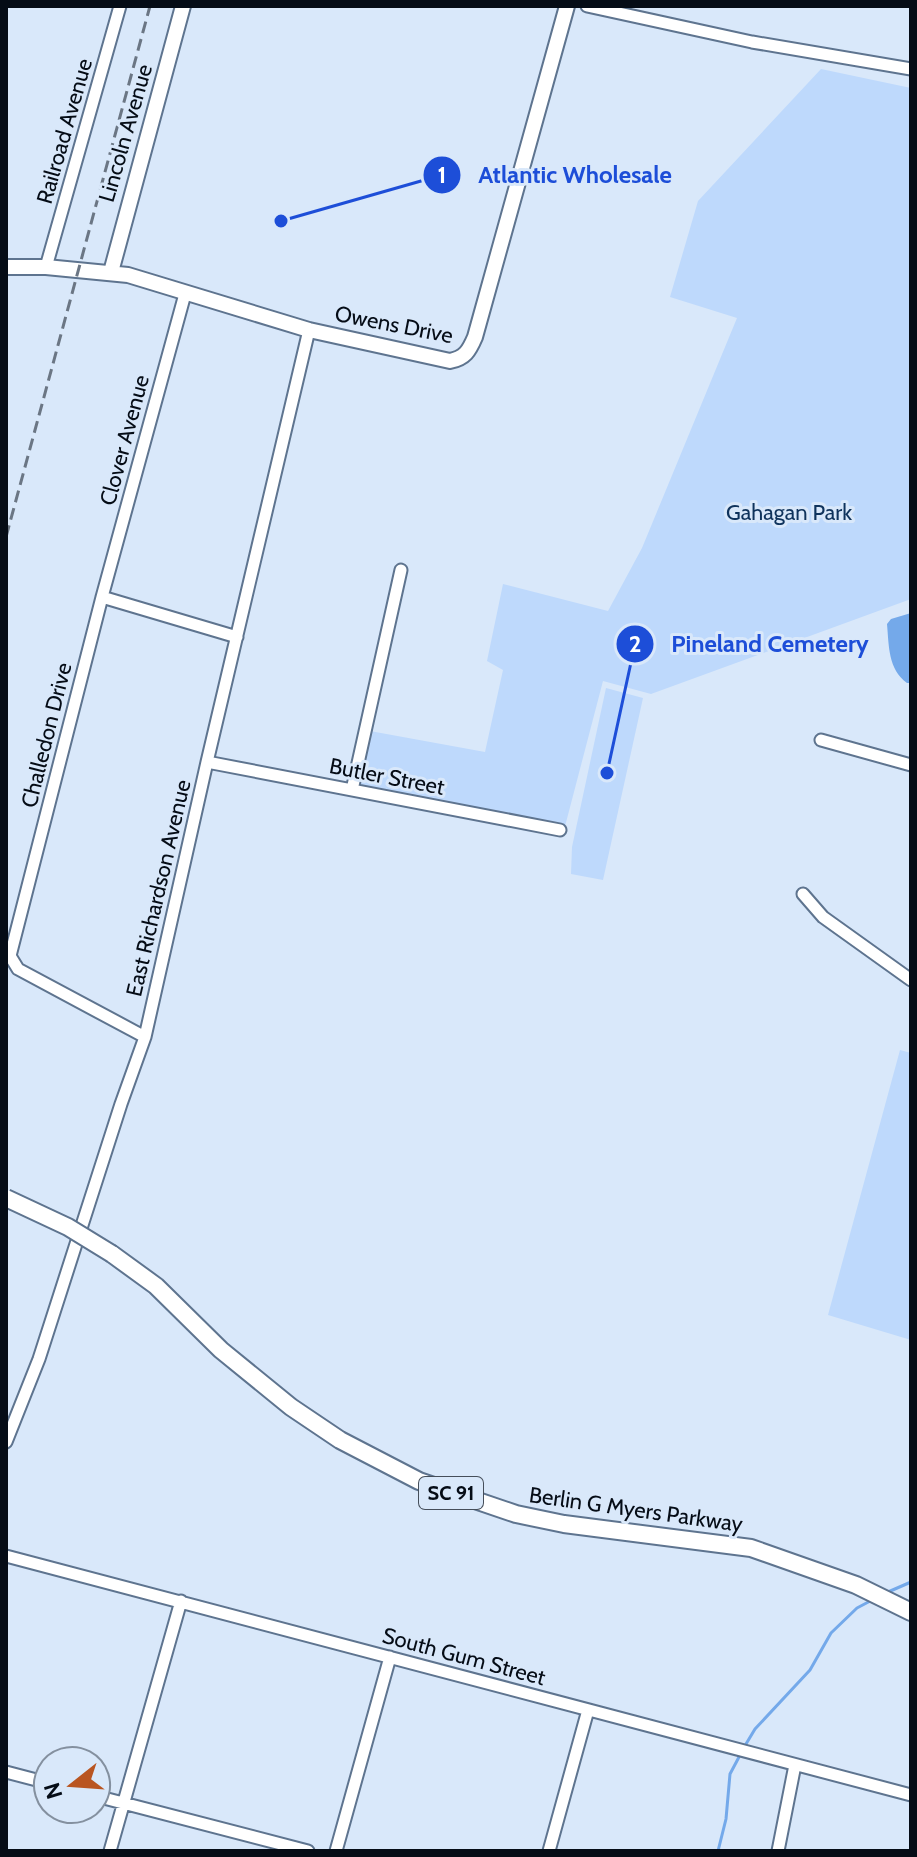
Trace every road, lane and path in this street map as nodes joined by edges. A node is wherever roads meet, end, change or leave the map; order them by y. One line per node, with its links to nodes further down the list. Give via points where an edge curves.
1 (120, 6): 8 (street, Railroad Avenue)
2 (183, 6): 6 (street, Lincoln Avenue)
3 (567, 6): 12 (street, Owens Drive, via 469,351 450,361)
4 (587, 6): 5 (street)
5 (911, 69)
6 (118, 241): 9 (street, Lincoln Avenue); 10 (street)
7 (6, 267): 8 (street, Owens Drive)
8 (46, 267): 9 (street, Owens Drive)
9 (111, 272): 10 (street, Owens Drive)
10 (128, 275): 11 (street, Owens Drive)
11 (185, 294): 12 (street, Owens Drive); 14 (street, Clover Avenue)
12 (309, 330): 15 (street, East Richardson Avenue)
13 (401, 570): 19 (street)
14 (102, 597): 15 (street); 23 (street, Challedon Drive, via 10,956 18,969)
15 (237, 637): 17 (street, East Richardson Avenue)
16 (821, 740): 18 (street)
17 (207, 762): 19 (street, Butler Street); 23 (street, East Richardson Avenue)
18 (911, 765)
19 (352, 790): 20 (street, Butler Street)
20 (560, 830)
21 (803, 894): 22 (street, via 823,917)
22 (911, 980)
23 (145, 1037): 25 (street, East Richardson Avenue, via 39,1359)
24 (6, 1198): 28 (main road, Berlin G Myers Parkway / SC 91, bridge, via 112,1254 156,1286 221,1350 291,1407 340,1440 419,1481 516,1514 564,1524 751,1548 856,1585)
25 (6, 1442)
26 (6, 1556): 27 (street, South Gum Street)
27 (181, 1601): 29 (street, South Gum Street); 36 (street)
28 (905, 1609)
29 (390, 1657): 30 (street, South Gum Street); 39 (street)
30 (588, 1710): 31 (street, South Gum Street); 40 (street)
31 (795, 1765): 34 (street, South Gum Street); 41 (street)
32 (6, 1772): 33 (street)
33 (32, 1779)
34 (911, 1795)
35 (112, 1800): 36 (street)
36 (124, 1803): 37 (street); 38 (street)
37 (110, 1851)
38 (308, 1851)
39 (336, 1851)
40 (549, 1851)
41 (778, 1851)

